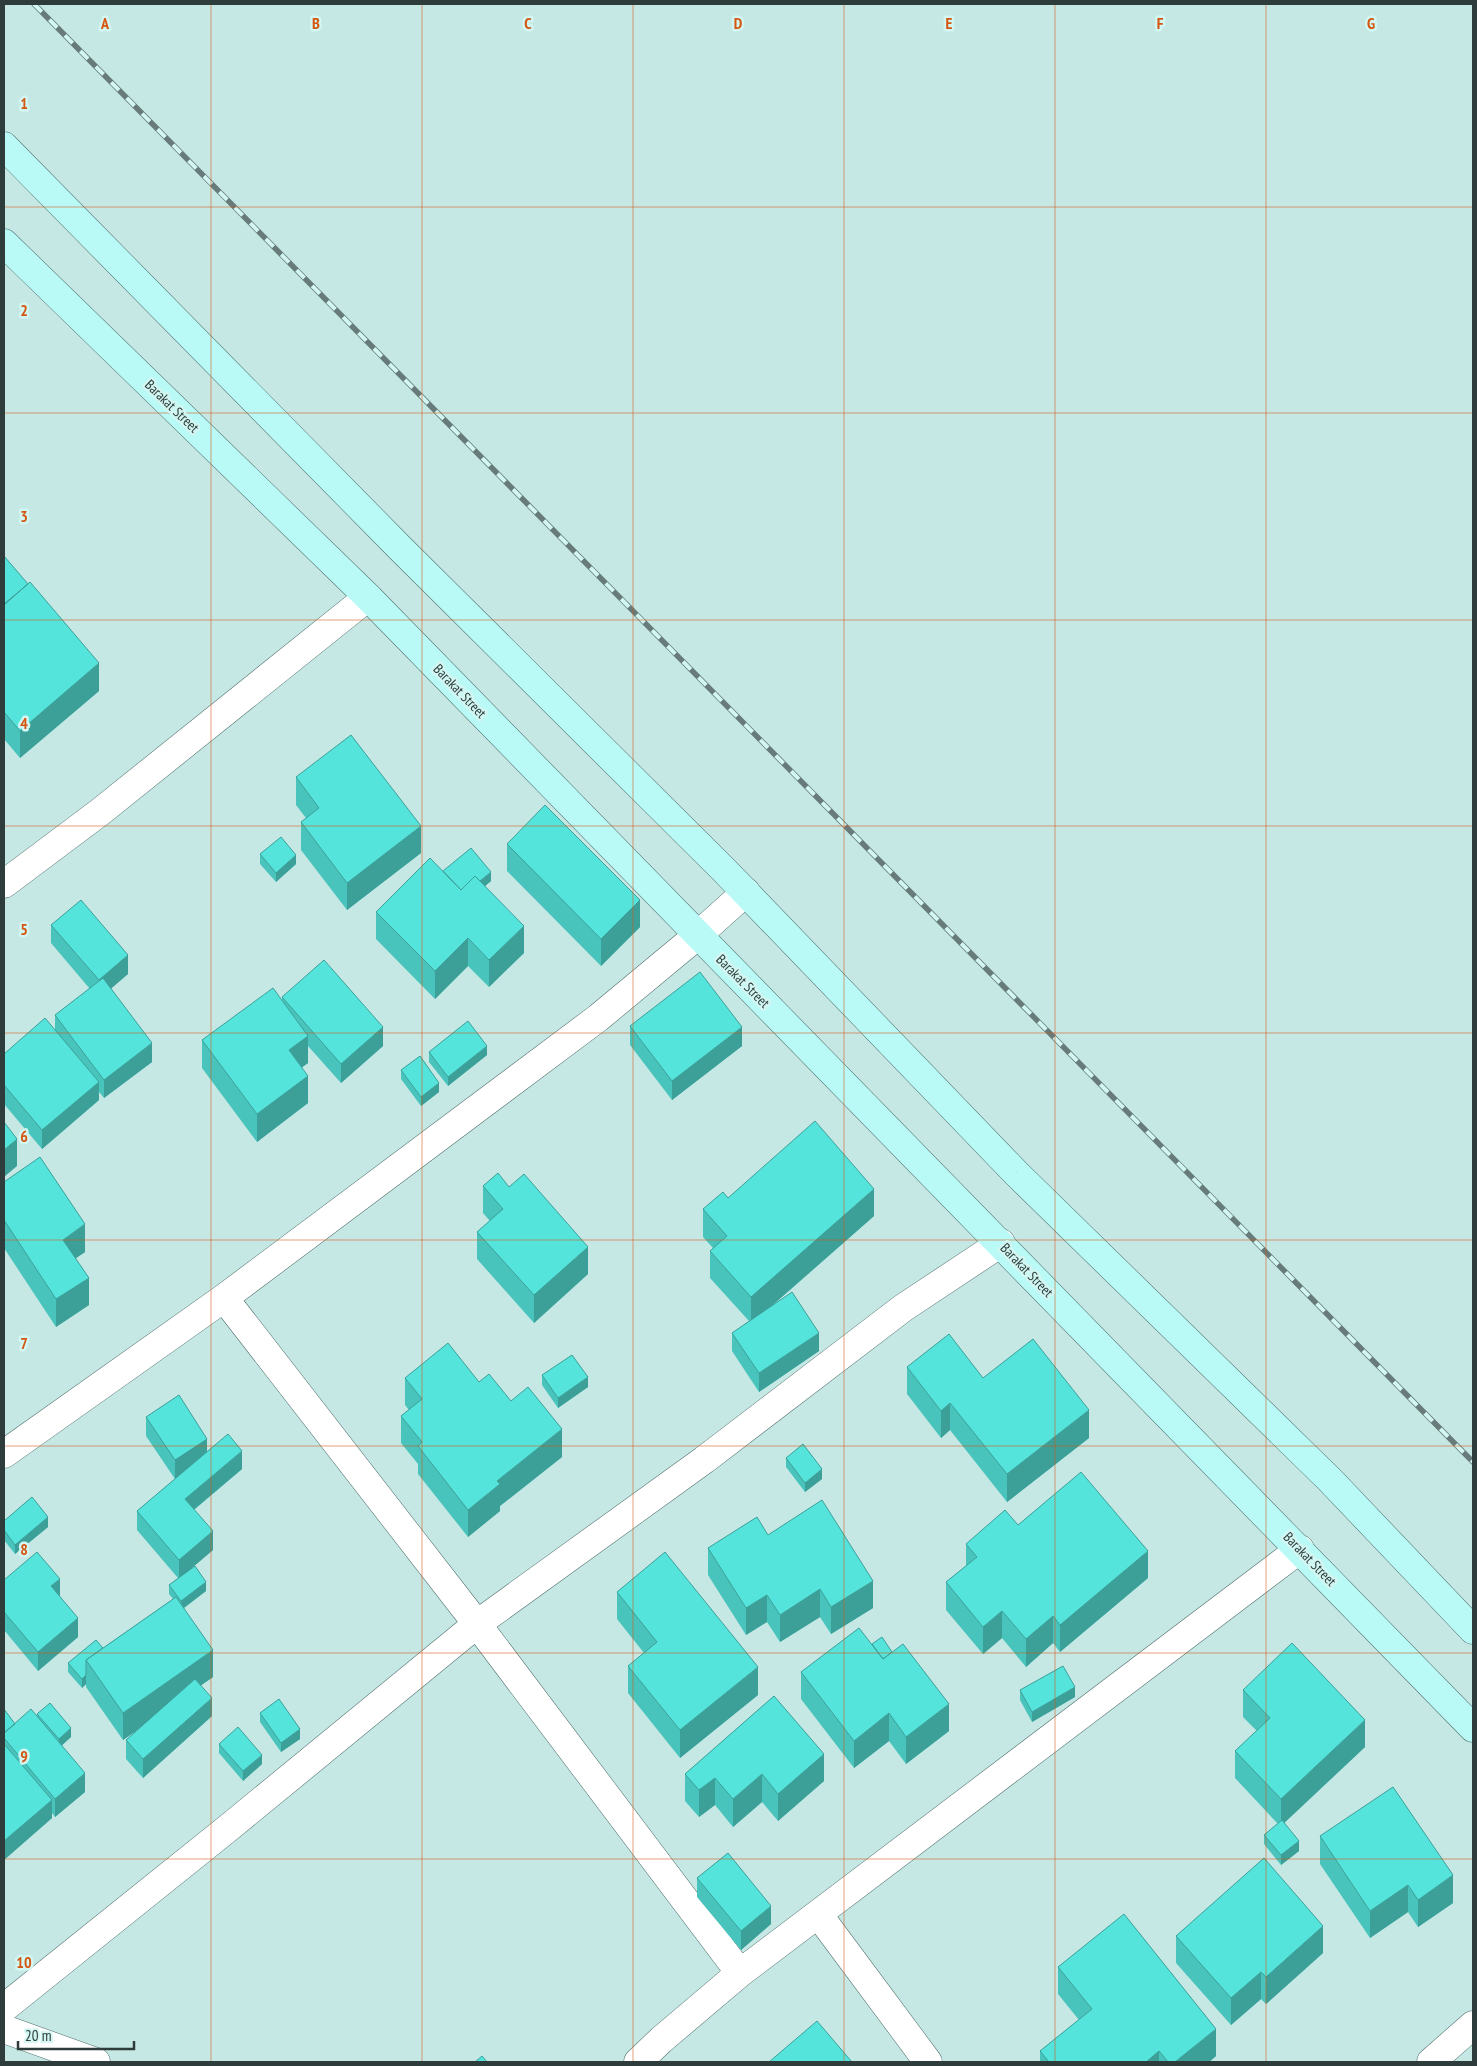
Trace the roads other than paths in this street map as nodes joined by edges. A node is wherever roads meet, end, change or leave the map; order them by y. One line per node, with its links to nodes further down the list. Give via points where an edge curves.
1 (4, 146): 5 (main road)
2 (4, 243): 3 (main road, Barakat Street)
3 (368, 596): 4 (street, via 100,812); 6 (main road, Barakat Street)
4 (4, 884)
5 (746, 892): 6 (street); 12 (main road, via 1016,1172 1330,1480)
6 (698, 935): 7 (main road, Barakat Street); 8 (street, via 598,1018)
7 (1001, 1243): 10 (main road, Barakat Street); 11 (street, via 903,1308 704,1460)
8 (224, 1298): 9 (street); 11 (street)
9 (4, 1454)
10 (1300, 1549): 13 (main road, Barakat Street); 14 (street)
11 (478, 1624): 15 (street); 16 (street)
12 (1473, 1630)
13 (1473, 1728)
14 (818, 1914): 15 (street); 21 (street)
15 (740, 1973): 20 (street)
16 (4, 2008)
17 (1473, 2025): 22 (street)
18 (4, 2029): 19 (street)
19 (96, 2062)
20 (638, 2062)
21 (928, 2062)
22 (1430, 2062)

